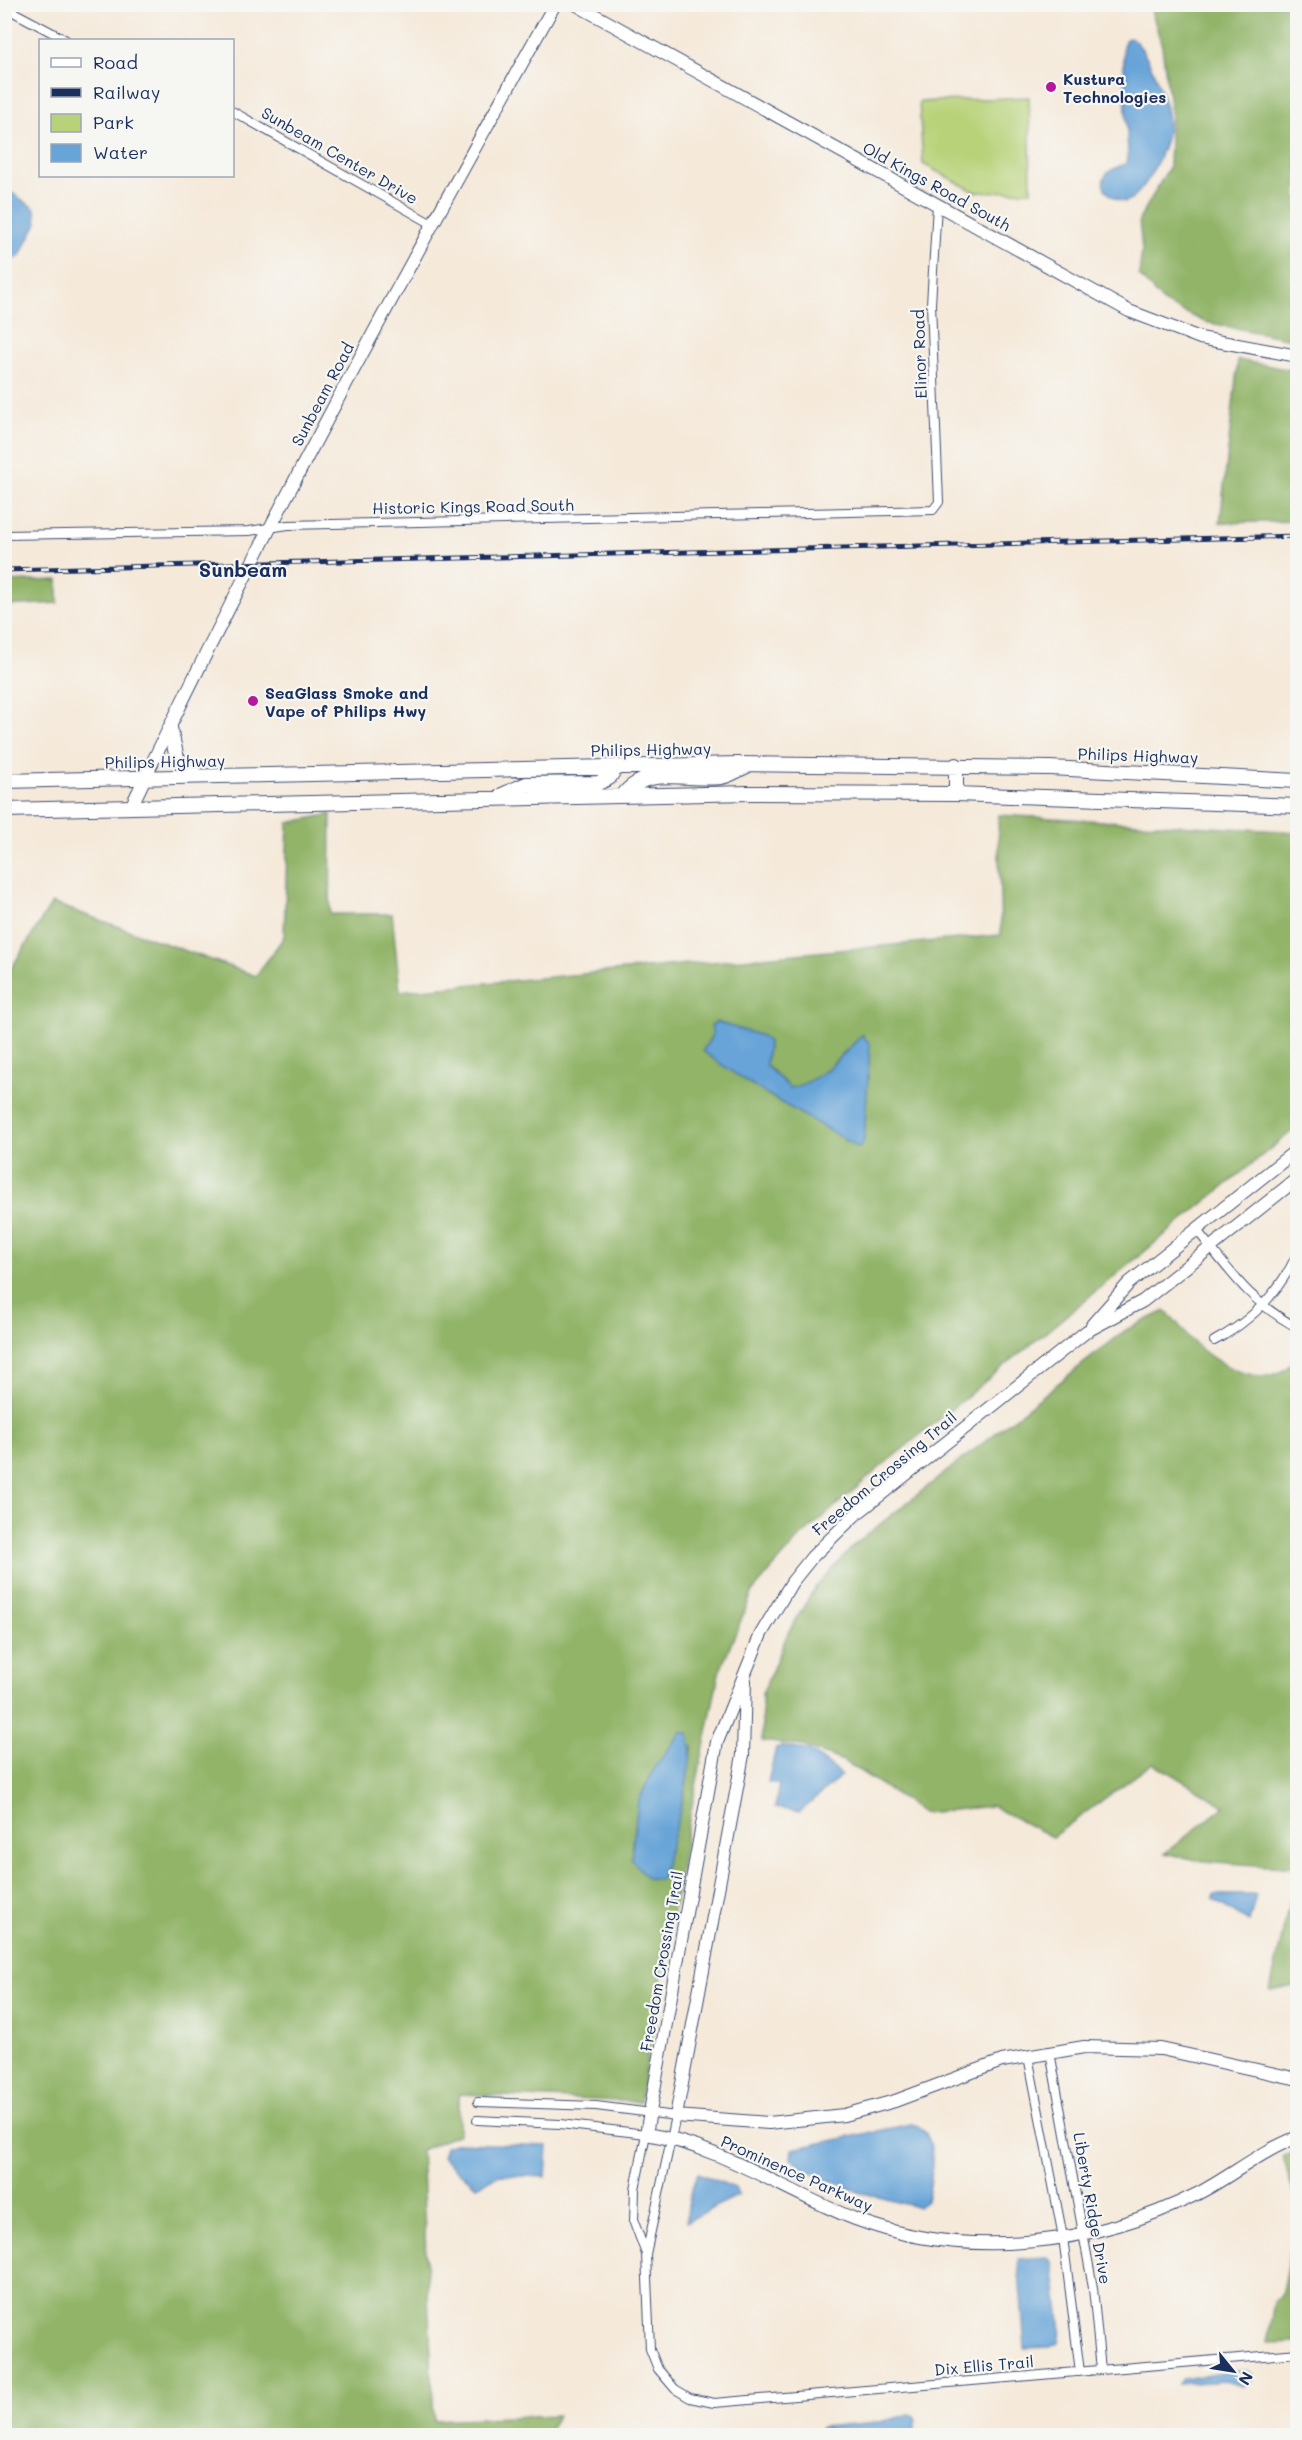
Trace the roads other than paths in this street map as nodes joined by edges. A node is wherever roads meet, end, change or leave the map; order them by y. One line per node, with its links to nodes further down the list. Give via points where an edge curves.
1 (555, 4): 7 (street, Sunbeam Road)
2 (576, 4): 6 (street, Old Kings Road South)
3 (4, 7): 4 (street)
4 (64, 39)
5 (234, 112): 7 (street, Sunbeam Center Drive)
6 (937, 205): 8 (street, Old Kings Road South, via 1148,320 1200,338); 9 (street, Elinor Road, via 932,304)
7 (432, 224): 10 (street, Sunbeam Road)
8 (1298, 356)
9 (939, 502): 10 (street, Historic Kings Road South, via 933,510)
10 (269, 528): 11 (street, Historic Kings Road South); 12 (street, Sunbeam Road)
11 (4, 535)
12 (170, 728): 16 (main road, via 177,758); 17 (street, Sunbeam Road)
13 (752, 764): 14 (main road, Philips Highway); 15 (main road, Philips Highway); 20 (main road, via 723,777 651,777)
14 (956, 765): 19 (main road, Philips Highway); 21 (main road)
15 (617, 766): 16 (main road, Philips Highway); 23 (main road, via 609,778 598,783 526,784)
16 (197, 776): 17 (main road, Philips Highway)
17 (145, 778): 18 (main road, Philips Highway); 26 (street, Sunbeam Road)
18 (4, 781)
19 (1298, 781)
20 (624, 794): 21 (main road); 23 (main road)
21 (956, 794): 24 (main road)
22 (1298, 797): 24 (main road)
23 (498, 798): 26 (main road)
24 (1273, 804): 25 (main road)
25 (1298, 806)
26 (131, 807): 27 (main road)
27 (4, 810)
28 (1298, 1149): 30 (street, Freedom Crossing Trail)
29 (1298, 1178): 31 (street, Freedom Crossing Trail)
30 (1196, 1230): 31 (street); 35 (street, Freedom Crossing Trail, via 1129,1282)
31 (1210, 1247): 33 (street); 35 (street, Freedom Crossing Trail, via 1143,1301)
32 (1298, 1252): 33 (street)
33 (1262, 1307): 34 (street); 36 (street)
34 (1298, 1328)
35 (1087, 1331): 37 (street, Freedom Crossing Trail, via 855,1515 819,1550 792,1582 761,1634)
36 (1214, 1341)
37 (745, 1676): 42 (street, Freedom Crossing Trail, via 717,1742); 43 (street, Freedom Crossing Trail, via 743,1755)
38 (1050, 2052): 39 (street, Prominence Parkway); 40 (street, Prominence Parkway, via 1084,2047 1161,2049); 48 (street, Liberty Ridge Drive)
39 (1028, 2056): 43 (street, Prominence Parkway, via 970,2071 874,2107 826,2118 742,2122); 49 (street)
40 (1298, 2079)
41 (478, 2102): 42 (street, Prominence Parkway)
42 (650, 2112): 43 (street, Prominence Parkway); 45 (street, Freedom Crossing Trail)
43 (676, 2116): 47 (street, Freedom Crossing Trail)
44 (477, 2120): 45 (street, Prominence Parkway)
45 (646, 2134): 47 (street, Prominence Parkway); 50 (street, Freedom Crossing Trail, via 635,2189 634,2222)
46 (1298, 2137): 48 (street, Prominence Parkway, via 1176,2204 1123,2224)
47 (671, 2138): 49 (street, Prominence Parkway, via 726,2158 829,2209 905,2234 973,2242); 50 (street, Freedom Crossing Trail)
48 (1084, 2233): 49 (street, Prominence Parkway); 52 (street, Liberty Ridge Drive)
49 (1063, 2237): 53 (street)
50 (646, 2254): 54 (street, Freedom Crossing Trail, via 650,2349 658,2369)
51 (1298, 2353): 52 (street, Dix Ellis Trail)
52 (1101, 2370): 53 (street, Dix Ellis Trail)
53 (1080, 2372): 54 (street, Dix Ellis Trail, via 714,2403 690,2398)
54 (675, 2389)

